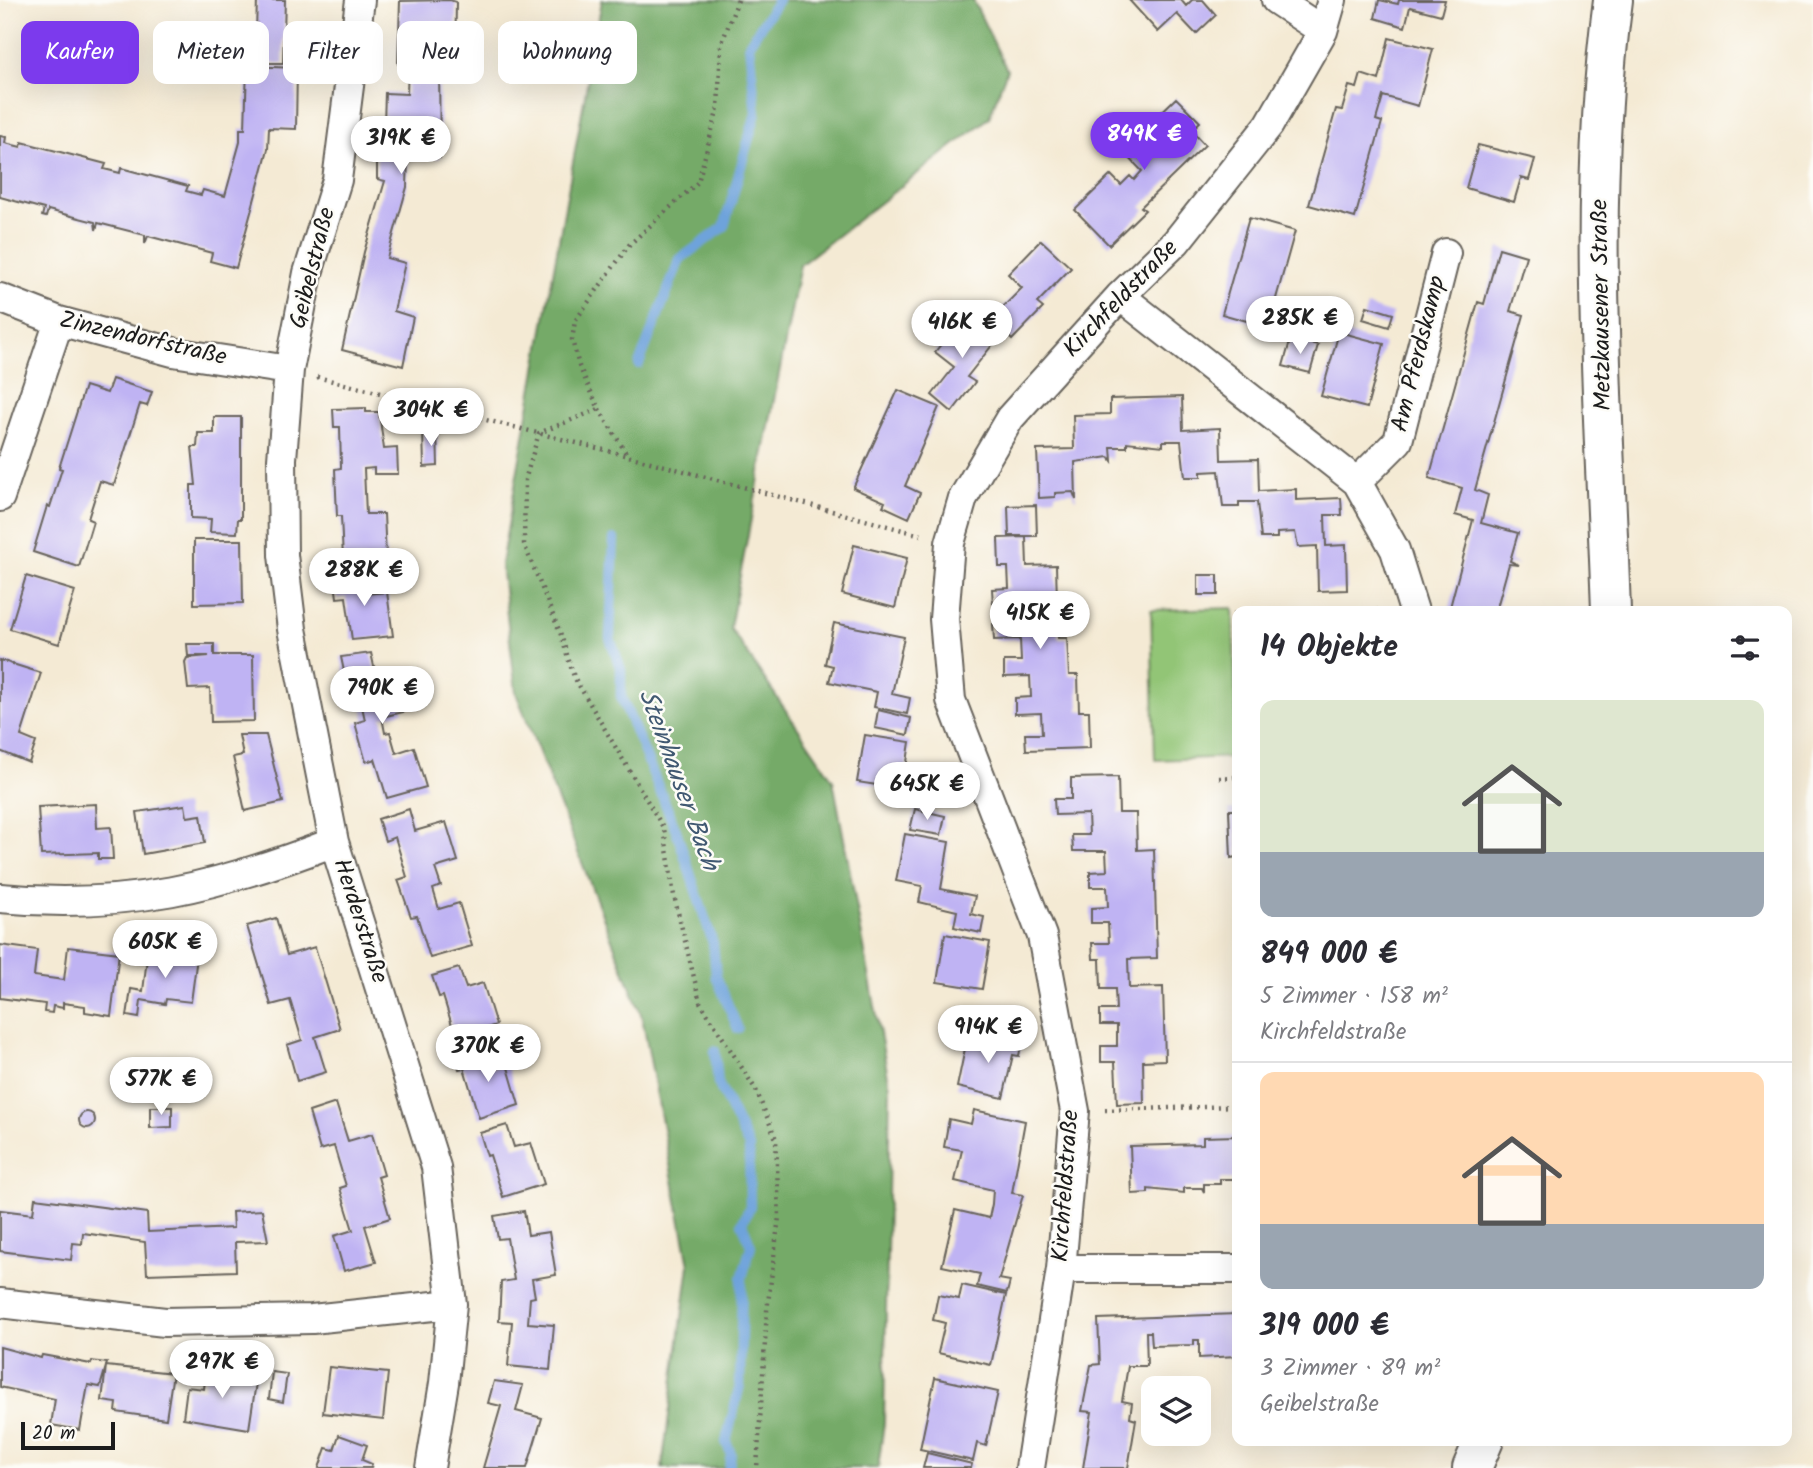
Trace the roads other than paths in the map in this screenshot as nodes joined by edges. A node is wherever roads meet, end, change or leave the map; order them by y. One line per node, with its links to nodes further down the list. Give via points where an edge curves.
1 (360, 0): 10 (street, Geibelstraße, via 337,180 308,273)
2 (1276, 0): 5 (street)
3 (1332, 0): 5 (street, Kirchfeldstraße)
4 (1613, 0): 14 (main road, Metzkausener Straße, via 1600,132 1599,211)
5 (1323, 31): 7 (street, Kirchfeldstraße, via 1269,125 1176,242)
6 (1446, 253): 11 (street, Am Pferdskamp, via 1398,441)
7 (1120, 296): 11 (street); 17 (street, Kirchfeldstraße, via 1010,418 963,498 950,543 944,619 951,700 1042,936 1075,1111)
8 (0, 298): 9 (street, Zinzendorfstraße)
9 (59, 321): 10 (street, Zinzendorfstraße, via 173,352); 12 (street)
10 (289, 370): 15 (street, Herderstraße, via 282,459 283,555 292,629)
11 (1357, 482): 13 (street, via 1395,550)
12 (0, 497)
13 (1412, 606)
14 (1611, 606)
15 (334, 842): 16 (street, via 256,872 180,891 106,901); 20 (street, Herderstraße, via 436,1167)
16 (0, 898)
17 (1061, 1269): 18 (street); 23 (street, Kirchfeldstraße)
18 (1232, 1269)
19 (0, 1304): 20 (street, via 165,1322 312,1319)
20 (452, 1304): 22 (street, Herderstraße)
21 (1481, 1446): 24 (main road)
22 (430, 1468)
23 (1030, 1468)
24 (1472, 1468)

